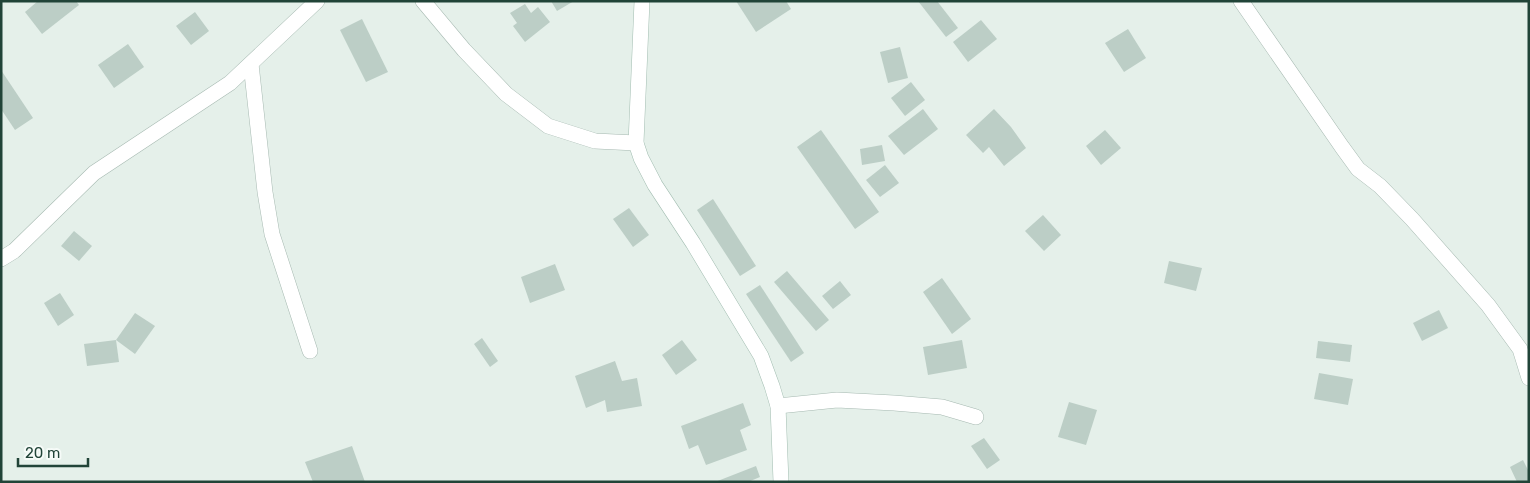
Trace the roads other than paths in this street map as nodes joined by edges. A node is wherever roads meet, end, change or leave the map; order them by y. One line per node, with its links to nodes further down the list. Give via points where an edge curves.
1 (317, 1): 5 (street)
2 (423, 1): 6 (street, via 506,94 548,126 595,141)
3 (642, 1): 6 (street)
4 (1241, 1): 9 (street, via 1358,168 1412,218 1488,306 1520,349)
5 (251, 64): 7 (street, via 230,83 94,174 14,251); 8 (street, via 272,234)
6 (636, 143): 10 (street, via 655,185 761,356)
7 (1, 259)
8 (310, 351)
9 (1529, 378)
10 (778, 406): 11 (street, via 837,400 894,403 942,406); 12 (street)
11 (976, 417)
12 (781, 482)

